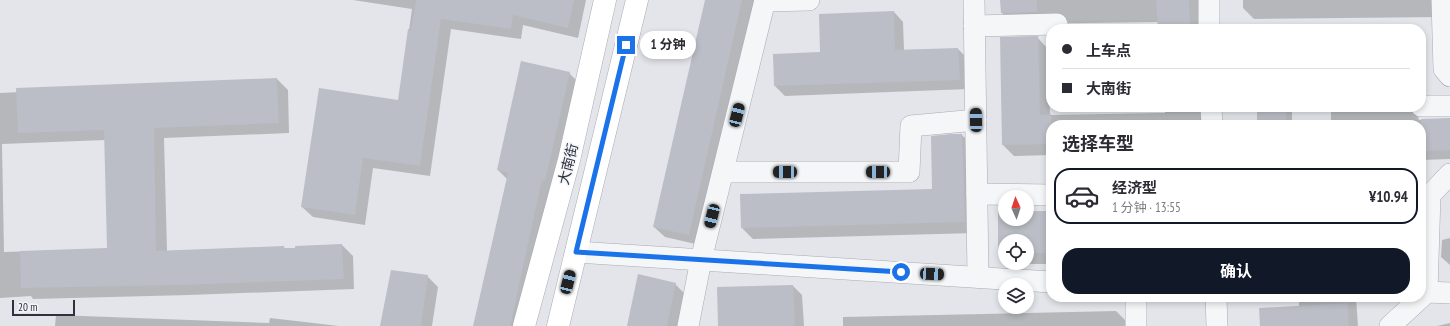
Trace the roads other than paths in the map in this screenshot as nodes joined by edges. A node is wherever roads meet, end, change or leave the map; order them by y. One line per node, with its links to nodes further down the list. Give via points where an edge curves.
1 (606, 0): 31 (street, 大南街, via 569,160)
2 (637, 0): 21 (street, 大南街)
3 (765, 0): 4 (street); 15 (street)
4 (809, 0)
5 (974, 0): 10 (street)
6 (1209, 0): 9 (street)
7 (1442, 0): 11 (street, via 1444,69)
8 (1046, 24): 10 (street)
9 (1209, 24)
10 (974, 26): 14 (street)
11 (1450, 76)
12 (1426, 106): 13 (street)
13 (1450, 106)
14 (976, 120): 15 (street, via 911,126 909,172); 17 (street)
15 (723, 172): 22 (street)
16 (1450, 174): 19 (street)
17 (977, 194): 18 (street); 24 (street)
18 (1046, 195)
19 (1434, 196): 20 (street)
20 (1426, 224)
21 (576, 252): 22 (street); 32 (street, 大南街)
22 (701, 260): 24 (street); 33 (street)
23 (1426, 260): 26 (street)
24 (978, 277): 25 (street)
25 (1046, 282)
26 (1427, 292): 27 (street)
27 (1450, 293)
28 (1136, 302): 34 (street)
29 (1216, 302): 35 (street)
30 (1416, 302): 36 (street)
31 (524, 326)
32 (558, 326)
33 (688, 326)
34 (1136, 326)
35 (1217, 326)
36 (1390, 326)

